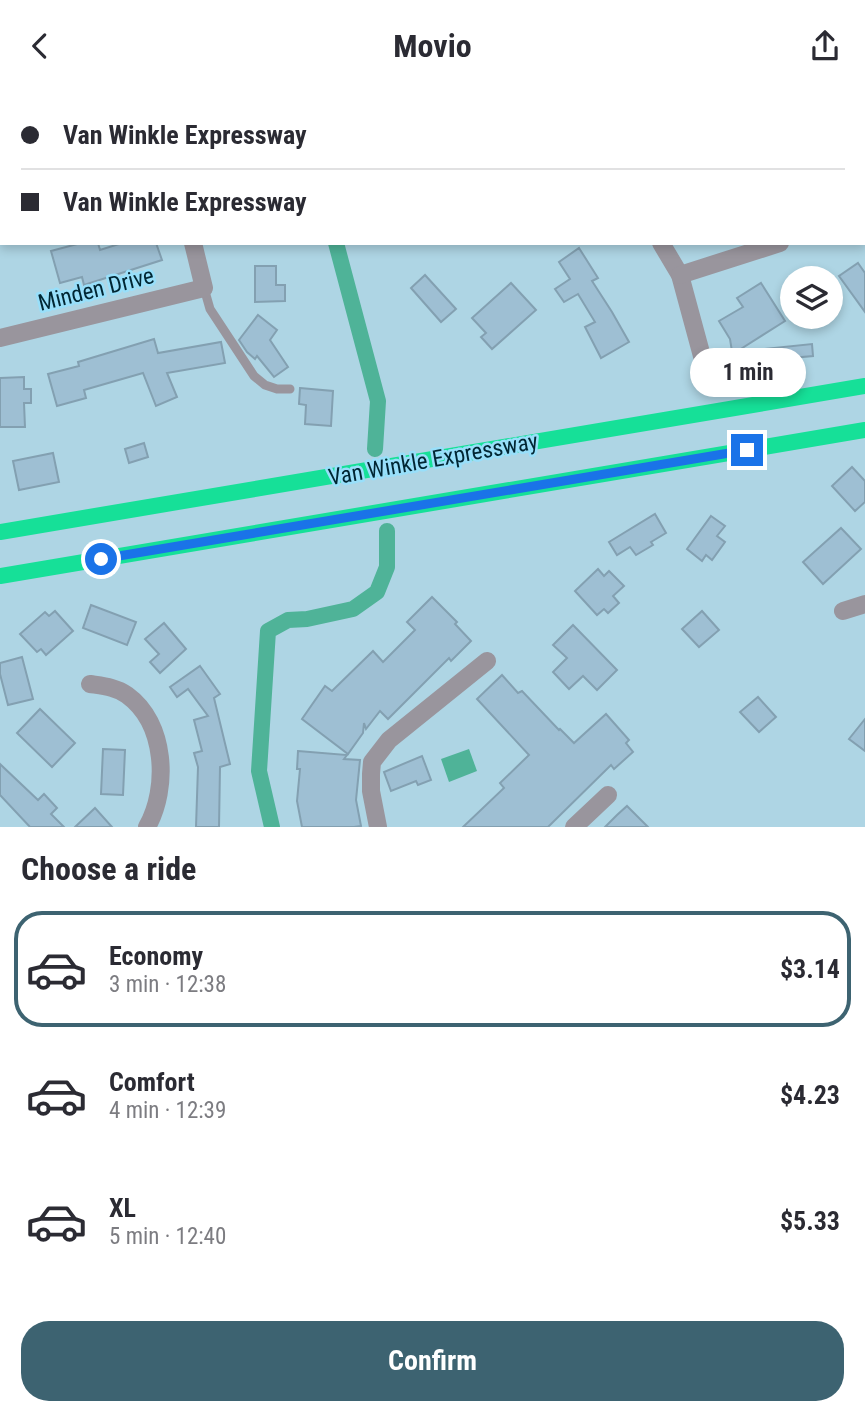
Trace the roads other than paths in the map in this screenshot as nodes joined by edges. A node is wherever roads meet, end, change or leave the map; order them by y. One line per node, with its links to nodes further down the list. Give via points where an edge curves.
1 (193, 245): 5 (street)
2 (662, 245): 4 (street)
3 (774, 245): 4 (street)
4 (680, 275): 7 (street)
5 (204, 289): 6 (street, Minden Drive); 9 (lane, via 210,309 254,376 265,385)
6 (0, 338)
7 (706, 371)
8 (865, 386): 11 (main road, Van Winkle Expressway)
9 (290, 389)
10 (865, 430): 12 (main road, Van Winkle Expressway)
11 (0, 532)
12 (0, 576)
13 (865, 604): 14 (street)
14 (843, 611)
15 (487, 661): 19 (street, via 389,740 372,762)
16 (90, 684): 18 (street, via 126,695 142,710 153,730 161,776)
17 (607, 795): 20 (street)
18 (147, 827)
19 (378, 827)
20 (574, 827)

